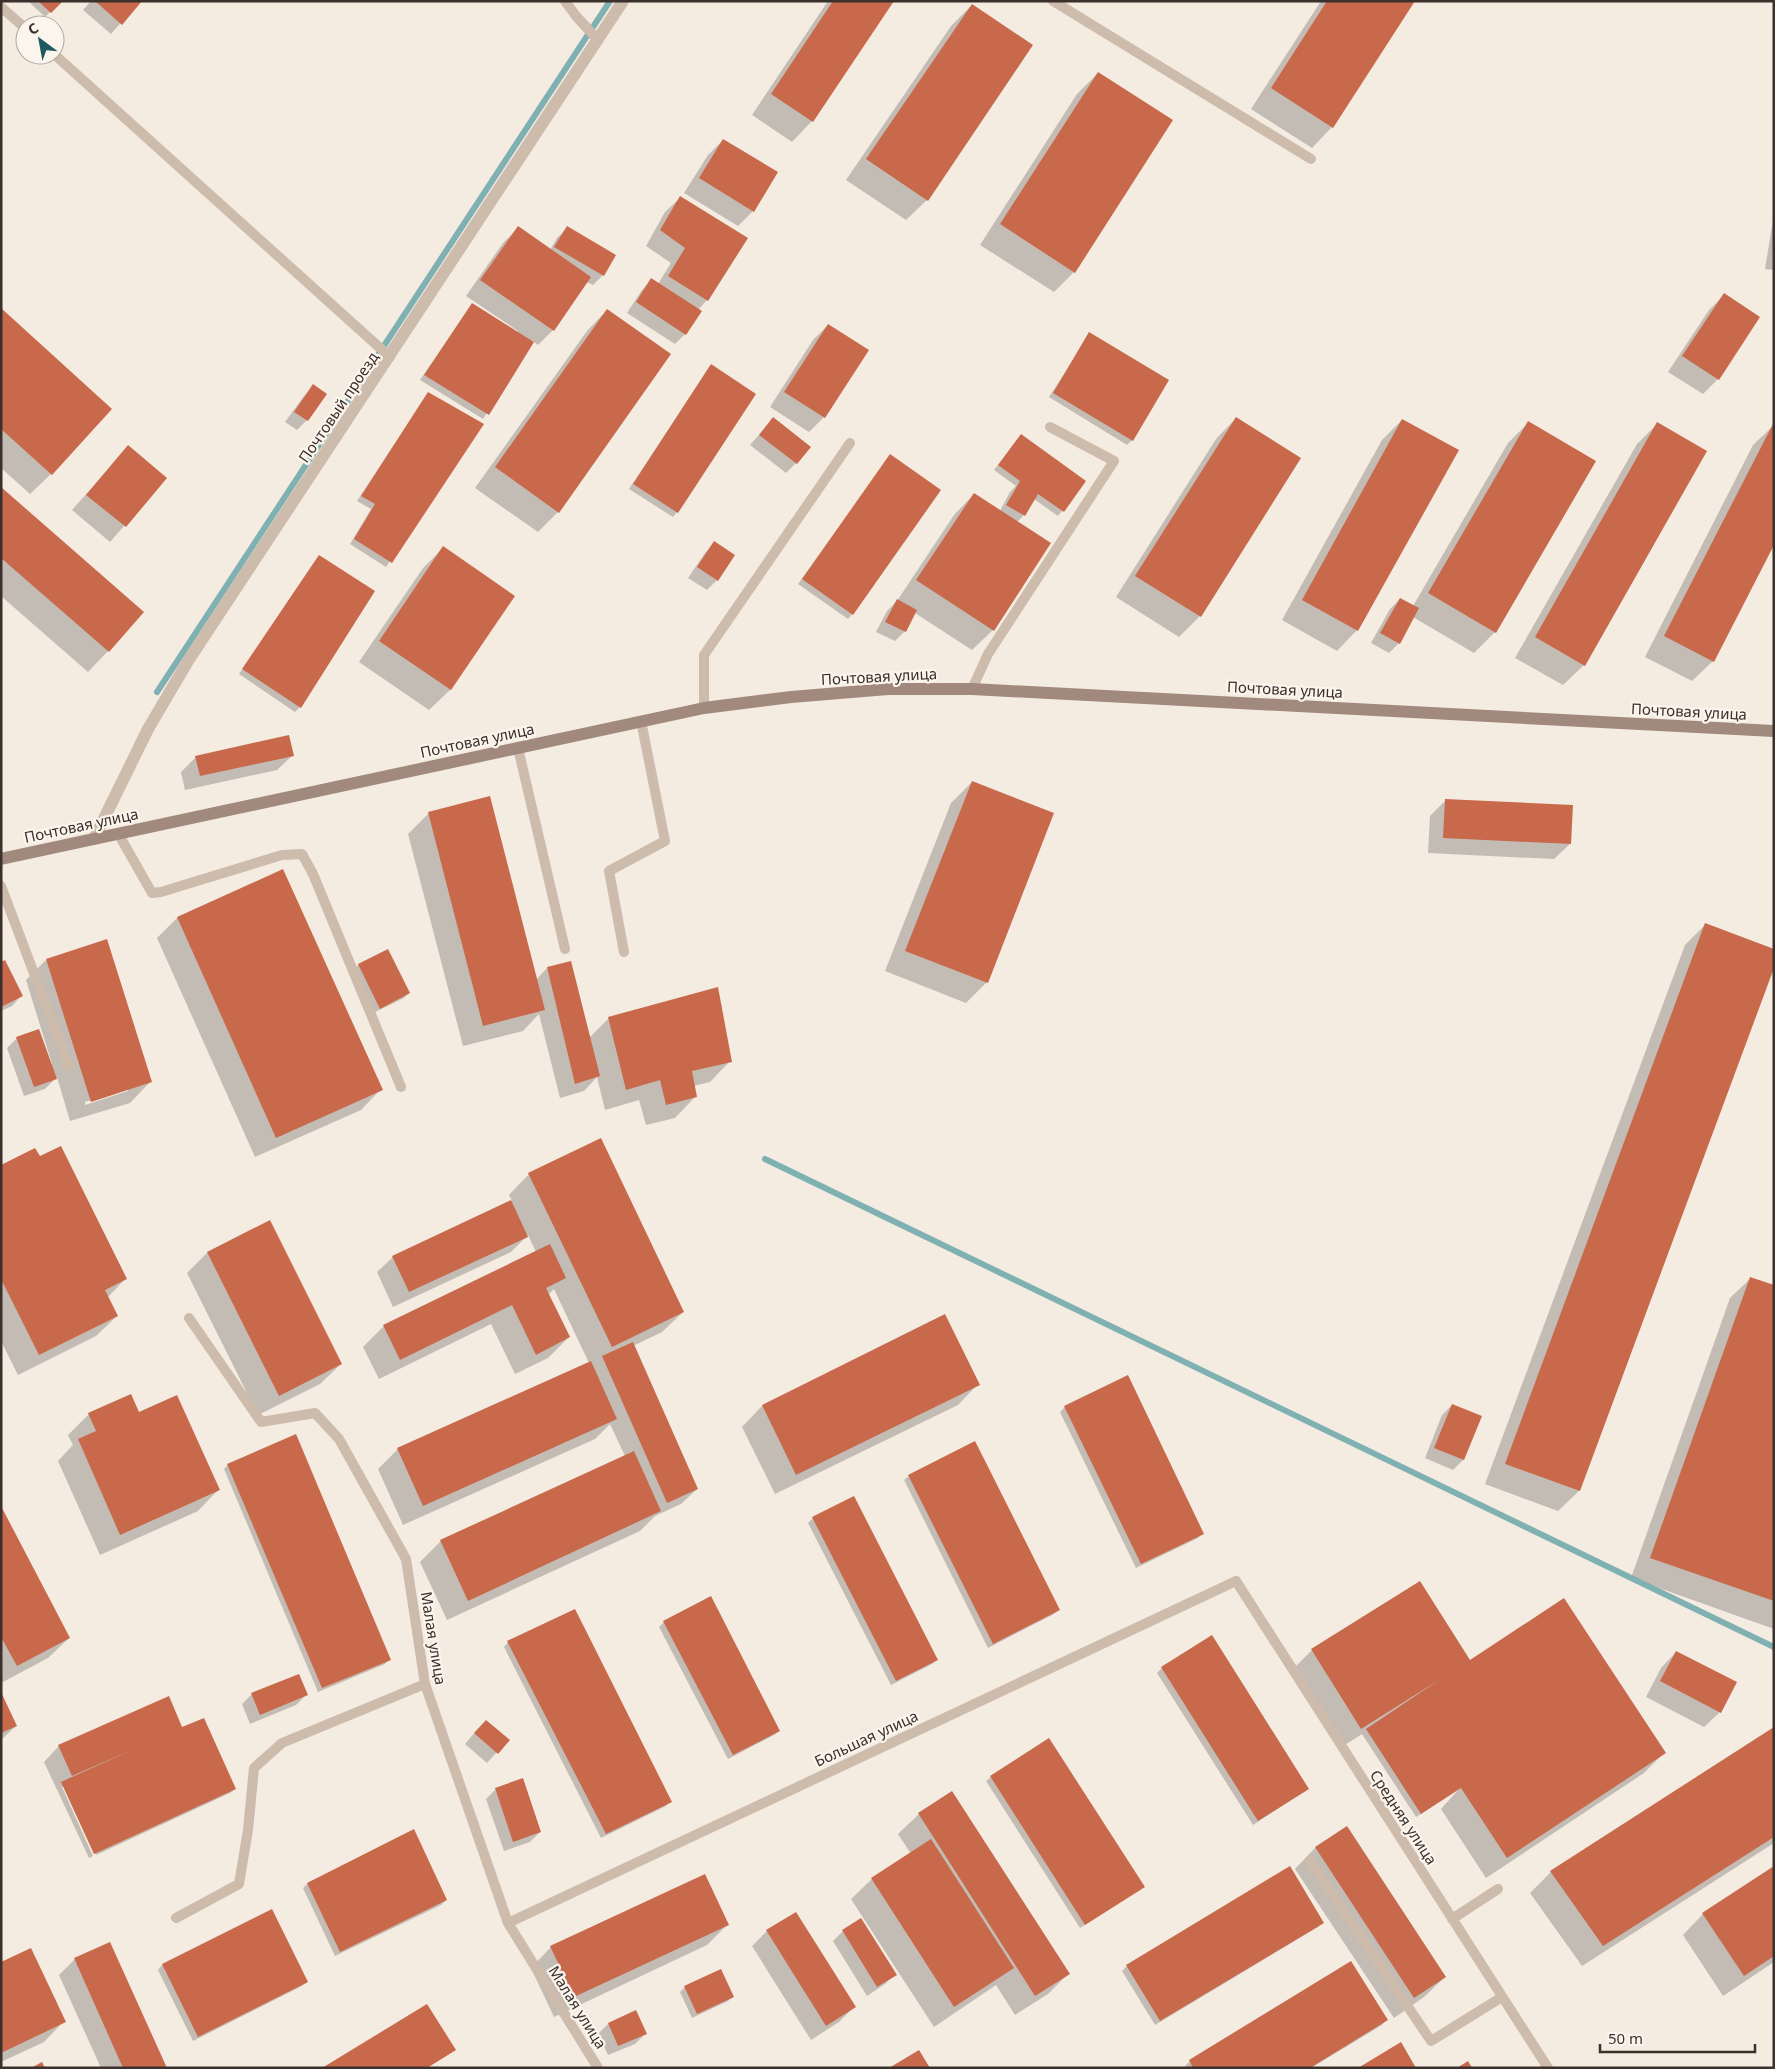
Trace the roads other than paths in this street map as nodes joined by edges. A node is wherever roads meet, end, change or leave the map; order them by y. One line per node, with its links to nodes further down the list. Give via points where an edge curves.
1 (565, 1): 6 (lane)
2 (623, 1): 6 (street, Почтовый проезд)
3 (1053, 1): 8 (lane)
4 (1, 7): 5 (lane)
5 (15, 19)
6 (598, 40): 9 (street, Почтовый проезд)
7 (65, 64): 9 (lane)
8 (1311, 159)
9 (390, 357): 18 (street, Почтовый проезд, via 188,661 148,729)
10 (1050, 427): 12 (lane, via 1114,461 988,654)
11 (850, 443): 13 (lane, via 704,655)
12 (972, 689): 13 (street, Почтовая улица, via 888,689); 15 (street, Почтовая улица)
13 (704, 708): 14 (street, Почтовая улица)
14 (641, 721): 16 (street, Почтовая улица); 22 (lane, via 665,841 609,870)
15 (1774, 731)
16 (518, 748): 17 (street, Почтовая улица); 21 (lane)
17 (119, 834): 18 (street, Почтовая улица); 24 (lane, via 152,893 282,855 302,854)
18 (94, 839): 19 (street, Почтовая улица)
19 (1, 859)
20 (1, 886): 23 (lane)
21 (565, 949)
22 (624, 952)
23 (69, 1066)
24 (401, 1086)
25 (189, 1318): 27 (lane, Малая улица, via 261,1422 315,1413 339,1439 406,1559)
26 (1236, 1581): 31 (lane, Средняя улица); 32 (lane, Большая улица)
27 (425, 1684): 30 (lane, via 282,1743 254,1768 239,1884); 32 (lane, Малая улица)
28 (1310, 1861): 33 (lane, via 1431,2041)
29 (1498, 1889): 31 (lane)
30 (176, 1918)
31 (1452, 1919): 33 (lane, Средняя улица)
32 (508, 1923): 34 (lane, Малая улица)
33 (1502, 1997): 35 (lane, Средняя улица)
34 (598, 2068)
35 (1548, 2068)

